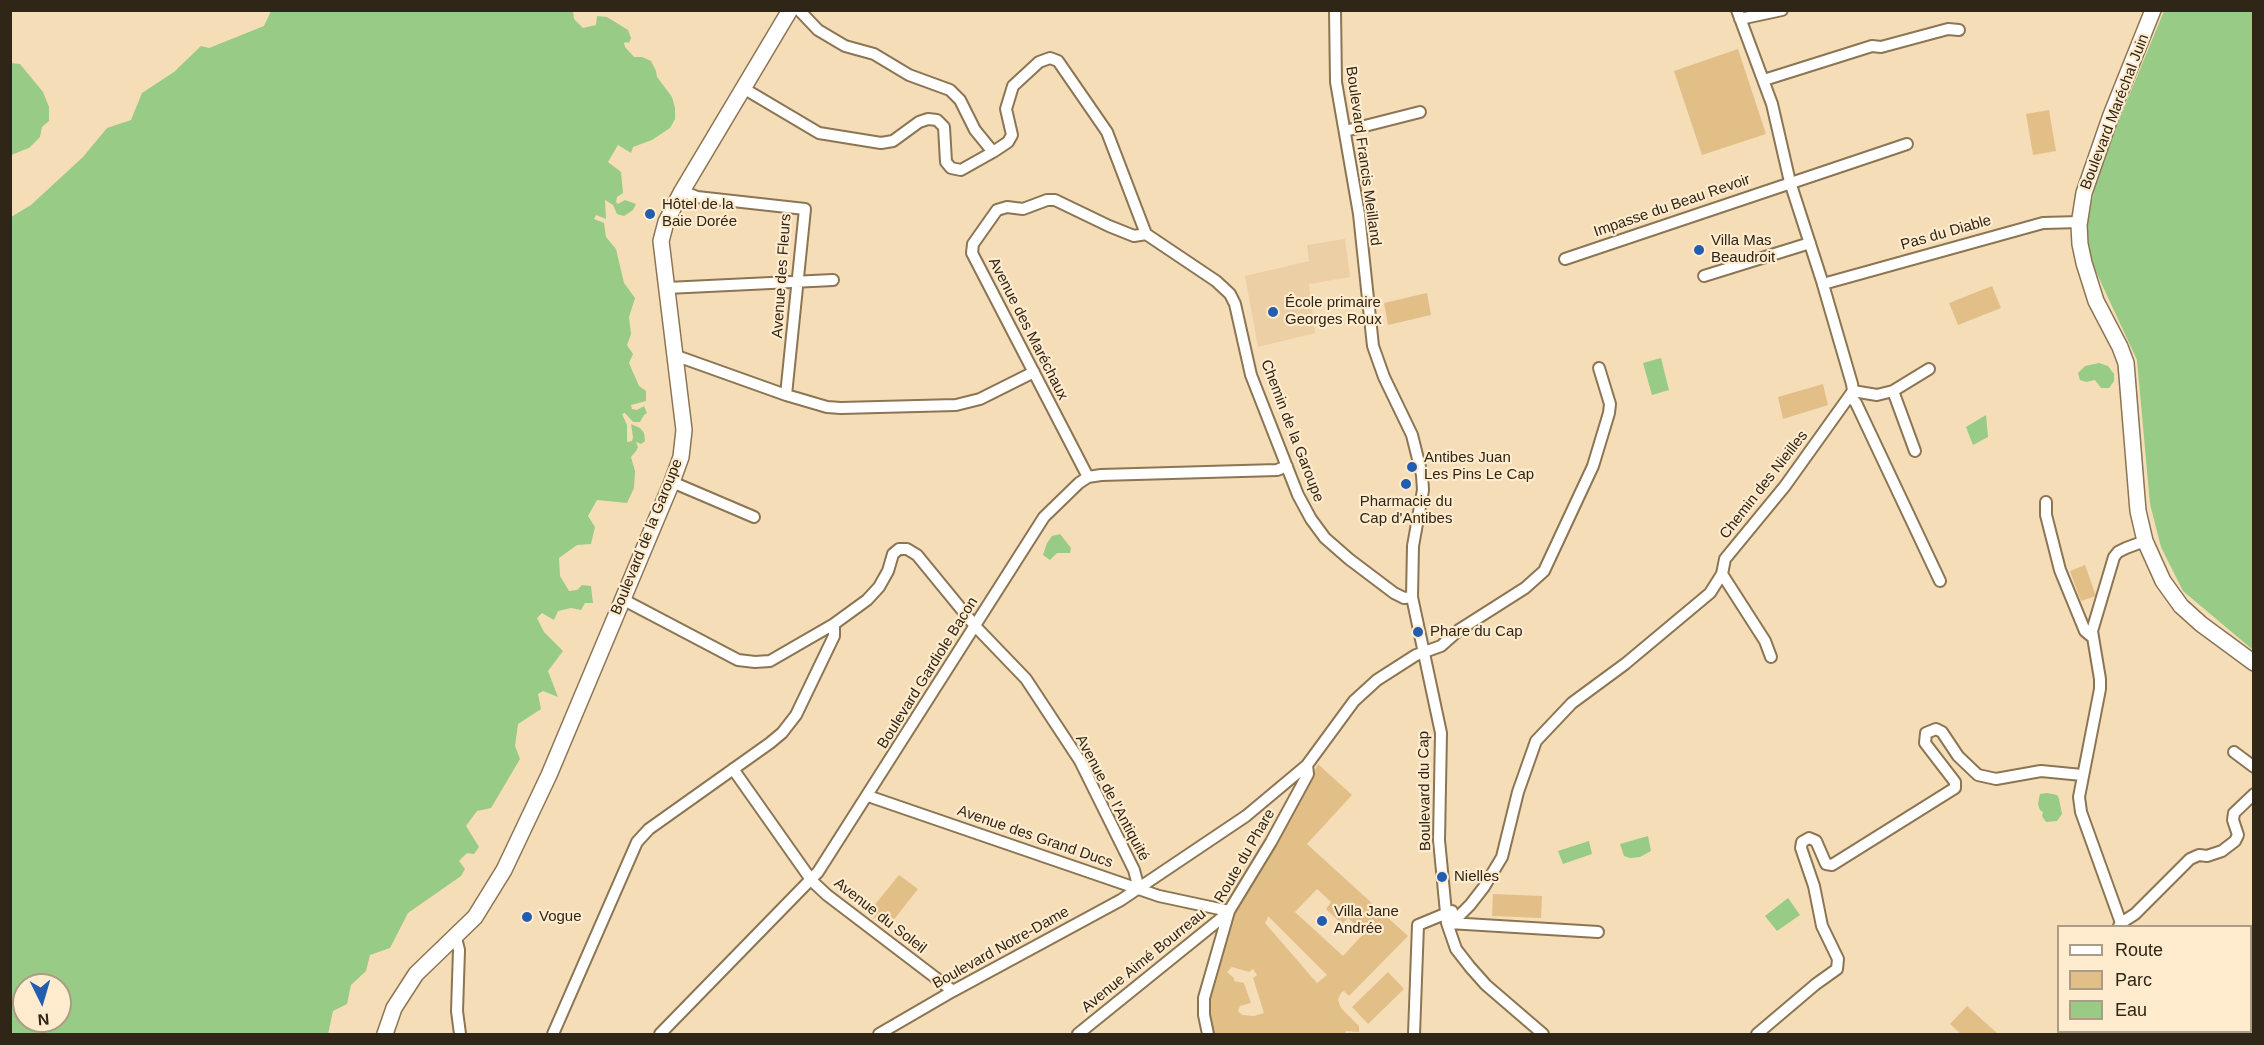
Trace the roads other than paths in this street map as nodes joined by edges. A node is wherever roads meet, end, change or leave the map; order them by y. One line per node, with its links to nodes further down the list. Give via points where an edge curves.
1 (790, 10): 9 (street, Boulevard de la Garoupe)
2 (799, 10): 13 (street, via 818,30 845,46 874,54 909,75 950,90)
3 (1335, 10): 11 (street, Boulevard Francis Meilland, via 1334,66)
4 (1782, 10): 6 (street)
5 (2153, 10): 16 (street, Boulevard Maréchal Juin, via 2110,115 2084,193)
6 (1738, 15): 8 (street)
7 (1959, 30): 8 (street, via 1872,46)
8 (1764, 80): 14 (street)
9 (742, 88): 13 (street, via 819,133 881,143 892,141 919,122 937,120 944,127 946,162 951,168 961,170); 15 (street, Boulevard de la Garoupe)
10 (1420, 112): 11 (street)
11 (1345, 131): 41 (street, Boulevard Francis Meilland, via 1359,214 1373,346 1412,435 1422,475 1413,546)
12 (1907, 144): 14 (street, Impasse du Beau Revoir)
13 (993, 152): 17 (street, via 1012,135 1006,109 1012,86 1039,62 1050,58 1059,61 1107,132)
14 (1790, 182): 18 (street); 19 (street, Impasse du Beau Revoir)
15 (682, 190): 21 (street, Avenue des Fleurs, via 697,197 805,209); 24 (street, Boulevard de la Garoupe, via 661,242)
16 (2080, 222): 23 (street, Pas du Diable, via 2044,223); 38 (street, Boulevard Maréchal Juin, via 2080,244 2096,301 2126,363 2138,511)
17 (1146, 234): 28 (street, Avenue des Maréchaux, via 1134,236 1055,200 1023,209 997,210 973,244 972,253); 33 (street, Chemin de la Garoupe, via 1216,280 1230,294 1239,316 1251,375)
18 (1810, 243): 20 (street); 23 (street)
19 (1565, 259)
20 (1704, 276)
21 (798, 280): 22 (street); 24 (street); 31 (street, Avenue des Fleurs)
22 (833, 280)
23 (1823, 284): 30 (street, via 1852,384)
24 (667, 288): 25 (street, Boulevard de la Garoupe)
25 (674, 355): 31 (street); 35 (street, Boulevard de la Garoupe, via 684,430 681,457)
26 (1599, 368): 46 (street, via 1609,413 1593,466 1544,571 1441,646)
27 (1929, 369): 29 (street)
28 (1034, 372): 31 (street, via 980,399 956,405 834,408); 34 (street, Avenue des Maréchaux)
29 (1893, 391): 30 (street); 32 (street)
30 (1851, 394): 39 (street, Chemin des Nieilles, via 1785,486 1725,559); 40 (street)
31 (786, 395)
32 (1915, 451)
33 (1287, 466): 34 (street, via 1277,470); 41 (street, Chemin de la Garoupe, via 1298,495 1325,538 1394,593)
34 (1088, 477): 44 (street, Boulevard Gardiole Bacon, via 1044,517)
35 (672, 482): 37 (street); 42 (street, Boulevard de la Garoupe)
36 (2046, 502): 45 (street, via 2060,570 2085,631)
37 (754, 517)
38 (2145, 541): 45 (street, via 2114,557); 48 (street, Boulevard Maréchal Juin, via 2163,580 2181,606)
39 (1722, 574): 47 (street); 59 (street, Chemin des Nieilles, via 1710,593 1572,704 1536,741 1502,857 1470,905 1456,919)
40 (1940, 581)
41 (1412, 597): 46 (street, Boulevard Francis Meilland)
42 (622, 599): 43 (street, Avenue de l'Antiquité, via 738,660 770,661); 62 (street, Boulevard de la Garoupe, via 549,775 504,870 475,917)
43 (834, 624): 44 (street, Avenue de l'Antiquité, via 879,587 893,554 908,549); 52 (street, via 834,636 796,715 782,733)
44 (976, 627): 55 (street, Boulevard Gardiole Bacon); 57 (street, Avenue de l'Antiquité, via 1026,679 1080,761 1134,870)
45 (2091, 636): 53 (street, via 2100,689)
46 (1423, 653): 50 (street, via 1377,681 1354,701); 59 (street, Boulevard du Cap, via 1441,733 1439,840)
47 (1771, 657)
48 (2253, 663)
49 (2234, 752): 51 (street)
50 (1307, 765): 57 (street, Boulevard Notre-Dame, via 1246,816); 58 (street, Route du Phare, via 1308,774)
51 (2253, 767)
52 (733, 770): 56 (street, Avenue du Soleil); 66 (street, via 649,829 637,842)
53 (2082, 775): 60 (street, via 2081,812); 73 (street, via 2041,771 1995,779 1978,775 1958,756 1942,732 1936,729 1926,733 1925,743 1955,782 1955,788 1832,865 1826,864 1816,841 1809,838 1802,842 1822,926 1839,959 1837,969)
54 (2253, 794): 60 (street, via 2234,813 2238,835 2235,841 2222,851 2190,859)
55 (868, 796): 56 (street, Boulevard Gardiole Bacon); 57 (street, Avenue des Grand Ducs)
56 (812, 881): 63 (street, Avenue du Soleil); 67 (street, Boulevard Gardiole Bacon)
57 (1139, 889): 58 (street, Avenue des Grand Ducs); 63 (street, Boulevard Notre-Dame)
58 (1229, 911): 69 (street, Avenue Aimé Bourreau); 70 (street, Route du Phare, via 1204,998)
59 (1447, 918): 61 (street); 71 (street, via 1418,925); 72 (street, Boulevard du Cap, via 1456,949 1470,967)
60 (2120, 925)
61 (1598, 932)
62 (456, 938): 64 (street, Boulevard de la Garoupe, via 416,974 394,1008); 65 (street)
63 (952, 991): 68 (street, Boulevard Notre-Dame)
64 (385, 1035)
65 (460, 1035)
66 (553, 1035)
67 (660, 1035)
68 (879, 1035)
69 (1078, 1035)
70 (1208, 1035)
71 (1414, 1035)
72 (1544, 1035)
73 (1757, 1035)

